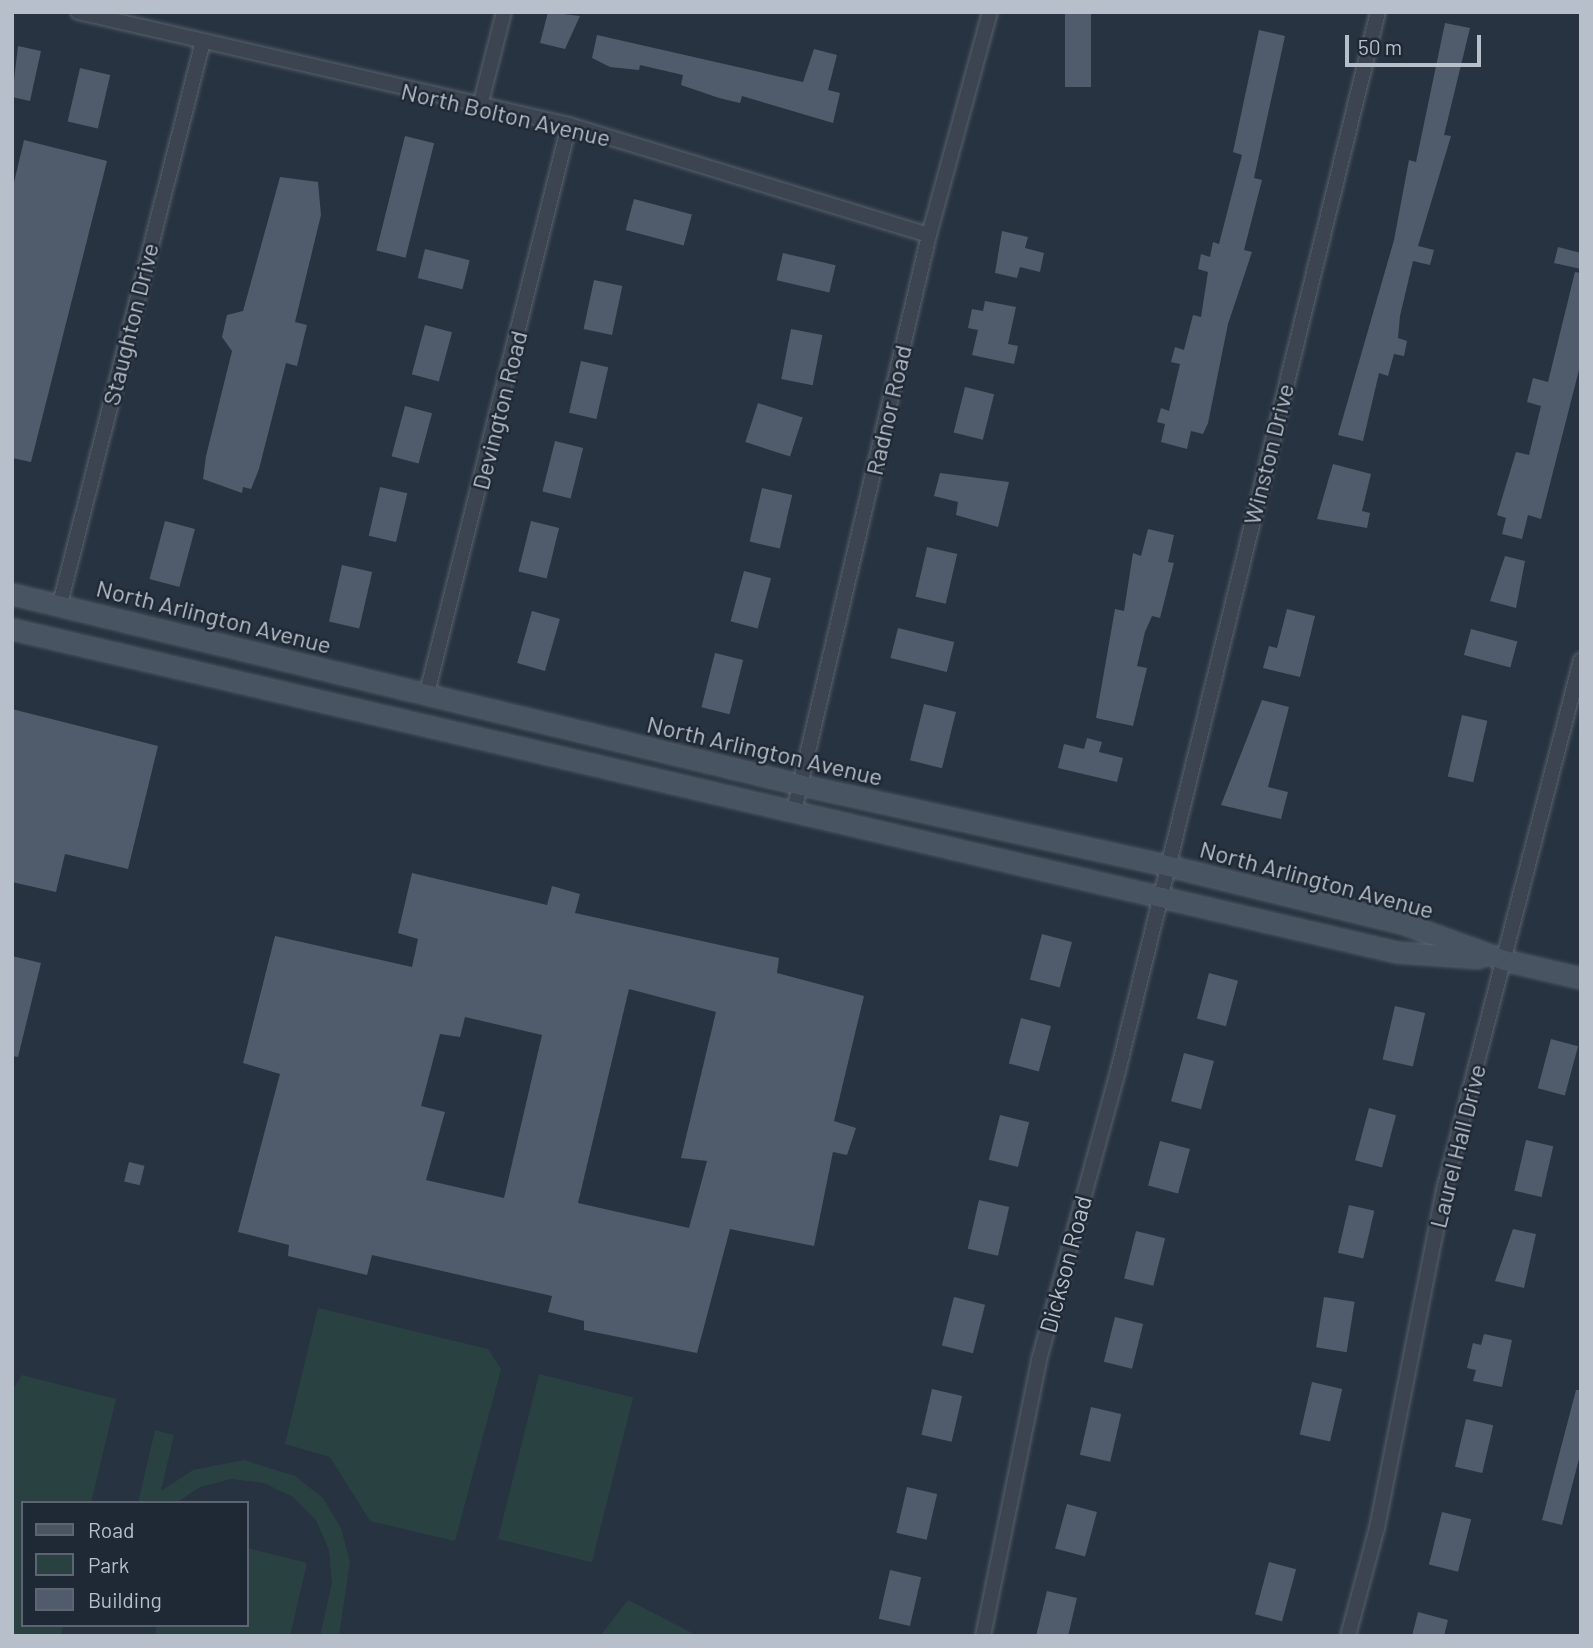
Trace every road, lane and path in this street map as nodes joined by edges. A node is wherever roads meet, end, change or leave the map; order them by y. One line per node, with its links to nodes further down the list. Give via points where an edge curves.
1 (78, 12): 5 (street, North Bolton Avenue)
2 (505, 12): 6 (street)
3 (990, 12): 8 (street, Radnor Road)
4 (1378, 12): 16 (street, Winston Drive)
5 (202, 45): 6 (street, North Bolton Avenue); 10 (street, Staughton Drive)
6 (480, 106): 7 (street, North Bolton Avenue)
7 (569, 125): 8 (street, North Bolton Avenue); 13 (street, Devington Road)
8 (929, 235): 14 (street, Radnor Road)
9 (12, 594): 10 (main road, North Arlington Avenue)
10 (60, 604): 13 (main road, North Arlington Avenue)
11 (12, 629): 15 (main road, North Arlington Avenue)
12 (1581, 660): 18 (street, Laurel Hall Drive)
13 (427, 693): 14 (main road, North Arlington Avenue)
14 (802, 785): 15 (street, Radnor Road); 16 (main road, North Arlington Avenue)
15 (794, 811): 17 (main road, North Arlington Avenue)
16 (1165, 865): 17 (street, Winston Drive); 18 (main road, North Arlington Avenue, via 1402,923)
17 (1157, 895): 18 (main road, North Arlington Avenue, via 1397,952); 20 (street, Dickson Road, via 1118,1071 1039,1360)
18 (1504, 960): 19 (main road, North Arlington Avenue); 21 (street, Laurel Hall Drive, via 1446,1186 1377,1528)
19 (1581, 978)
20 (983, 1636)
21 (1348, 1636)

